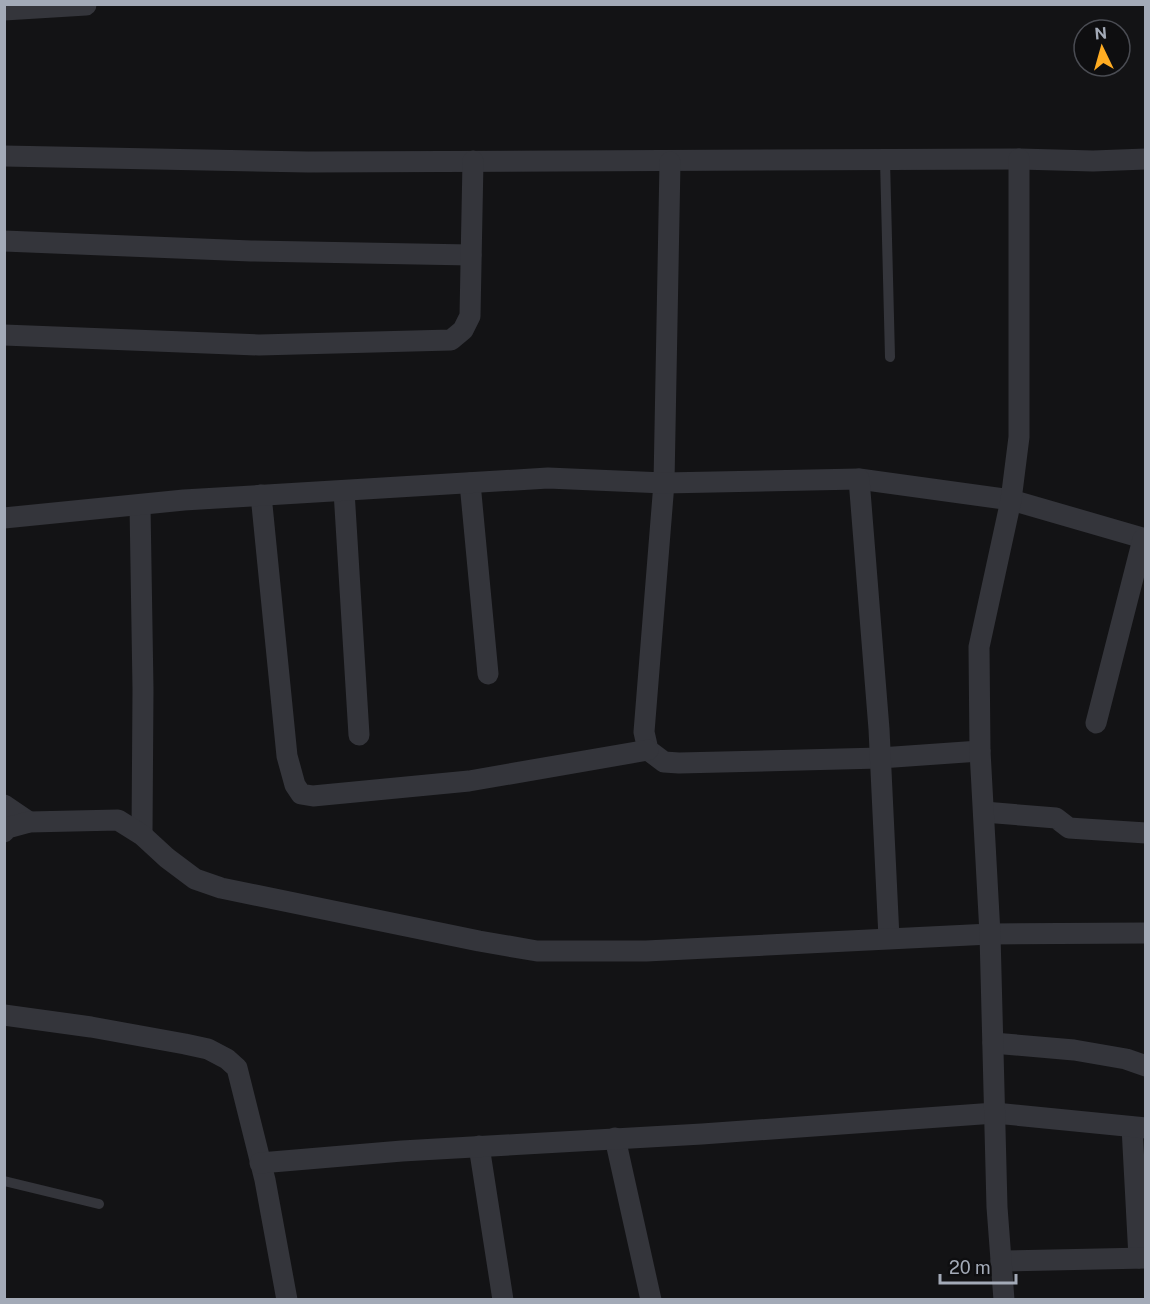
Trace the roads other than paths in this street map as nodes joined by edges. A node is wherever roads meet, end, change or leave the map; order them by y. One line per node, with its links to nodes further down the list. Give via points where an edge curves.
1 (86, 5): 2 (street)
2 (4, 10)
3 (4, 156): 7 (street)
4 (1019, 159): 5 (street); 6 (street); 18 (street, via 1019,437)
5 (1146, 159)
6 (885, 160): 8 (street); 12 (lane)
7 (473, 161): 8 (street); 10 (street)
8 (670, 162): 15 (street)
9 (4, 241): 10 (street)
10 (471, 255): 11 (street, via 470,316 452,340 259,345)
11 (4, 335)
12 (890, 357)
13 (859, 478): 15 (street); 18 (street); 27 (street)
14 (470, 483): 15 (street, via 548,478); 16 (street); 22 (street)
15 (664, 483): 25 (street, via 645,732)
16 (344, 490): 17 (street); 24 (street)
17 (261, 495): 19 (street); 25 (street, via 287,756 295,785 302,794 469,781)
18 (1011, 500): 21 (street); 26 (street, via 979,647)
19 (140, 505): 20 (street); 33 (street)
20 (4, 518)
21 (1144, 539): 23 (street)
22 (488, 674)
23 (1096, 723)
24 (359, 735)
25 (648, 750): 27 (street, via 664,762 680,763)
26 (980, 751): 27 (street); 29 (street)
27 (880, 758): 36 (street)
28 (4, 805): 30 (street)
29 (984, 812): 32 (street, via 1056,818 1070,828); 35 (street)
30 (28, 822): 31 (street); 33 (street, via 118,820)
31 (4, 832)
32 (1146, 833)
33 (142, 835): 36 (street, via 195,879 220,888 537,951 646,951)
34 (1146, 933): 35 (street)
35 (990, 934): 36 (street); 38 (street)
36 (889, 938)
37 (4, 1015): 44 (street, via 185,1044 227,1059 237,1068)
38 (993, 1043): 39 (street, via 1074,1050); 40 (street)
39 (1146, 1066)
40 (994, 1113): 41 (street); 42 (street); 48 (street)
41 (1139, 1127): 47 (street)
42 (615, 1138): 43 (street); 51 (street)
43 (479, 1146): 44 (street); 50 (street)
44 (261, 1163): 49 (street)
45 (4, 1181): 46 (lane)
46 (99, 1204)
47 (1142, 1258): 48 (street)
48 (1001, 1261): 52 (street)
49 (287, 1299)
50 (503, 1299)
51 (651, 1299)
52 (1004, 1299)

